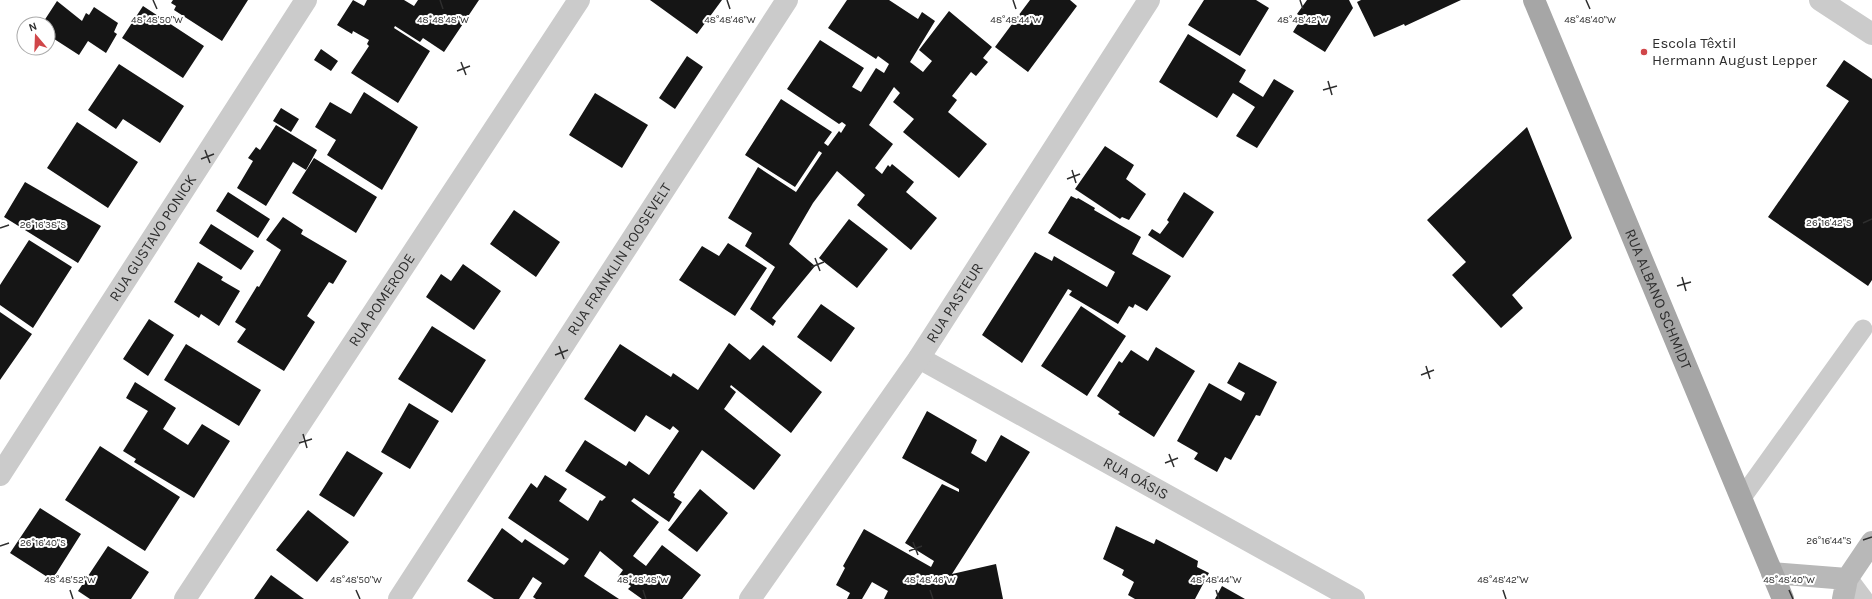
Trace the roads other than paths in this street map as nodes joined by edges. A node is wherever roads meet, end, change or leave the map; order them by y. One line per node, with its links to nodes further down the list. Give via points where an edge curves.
1 (306, 0): 10 (street, RUA GUSTAVO PONICK)
2 (579, 0): 15 (street, RUA POMERODE)
3 (787, 0): 16 (street, RUA FRANKLIN ROOSEVELT)
4 (1149, 0): 9 (street, RUA PASTEUR)
5 (1534, 0): 11 (main road, RUA ALBANO SCHMIDT)
6 (1820, 0): 7 (street)
7 (1872, 34)
8 (1863, 329): 11 (lane)
9 (919, 358): 17 (street, RUA PASTEUR); 18 (street, RUA OÁSIS)
10 (0, 475)
11 (1741, 499): 13 (main road, RUA ALBANO SCHMIDT)
12 (1872, 542): 14 (street)
13 (1772, 573): 14 (street); 19 (main road, RUA ALBANO SCHMIDT)
14 (1845, 589): 20 (street)
15 (185, 599)
16 (399, 599)
17 (750, 599)
18 (1354, 599)
19 (1783, 599)
20 (1862, 599)

